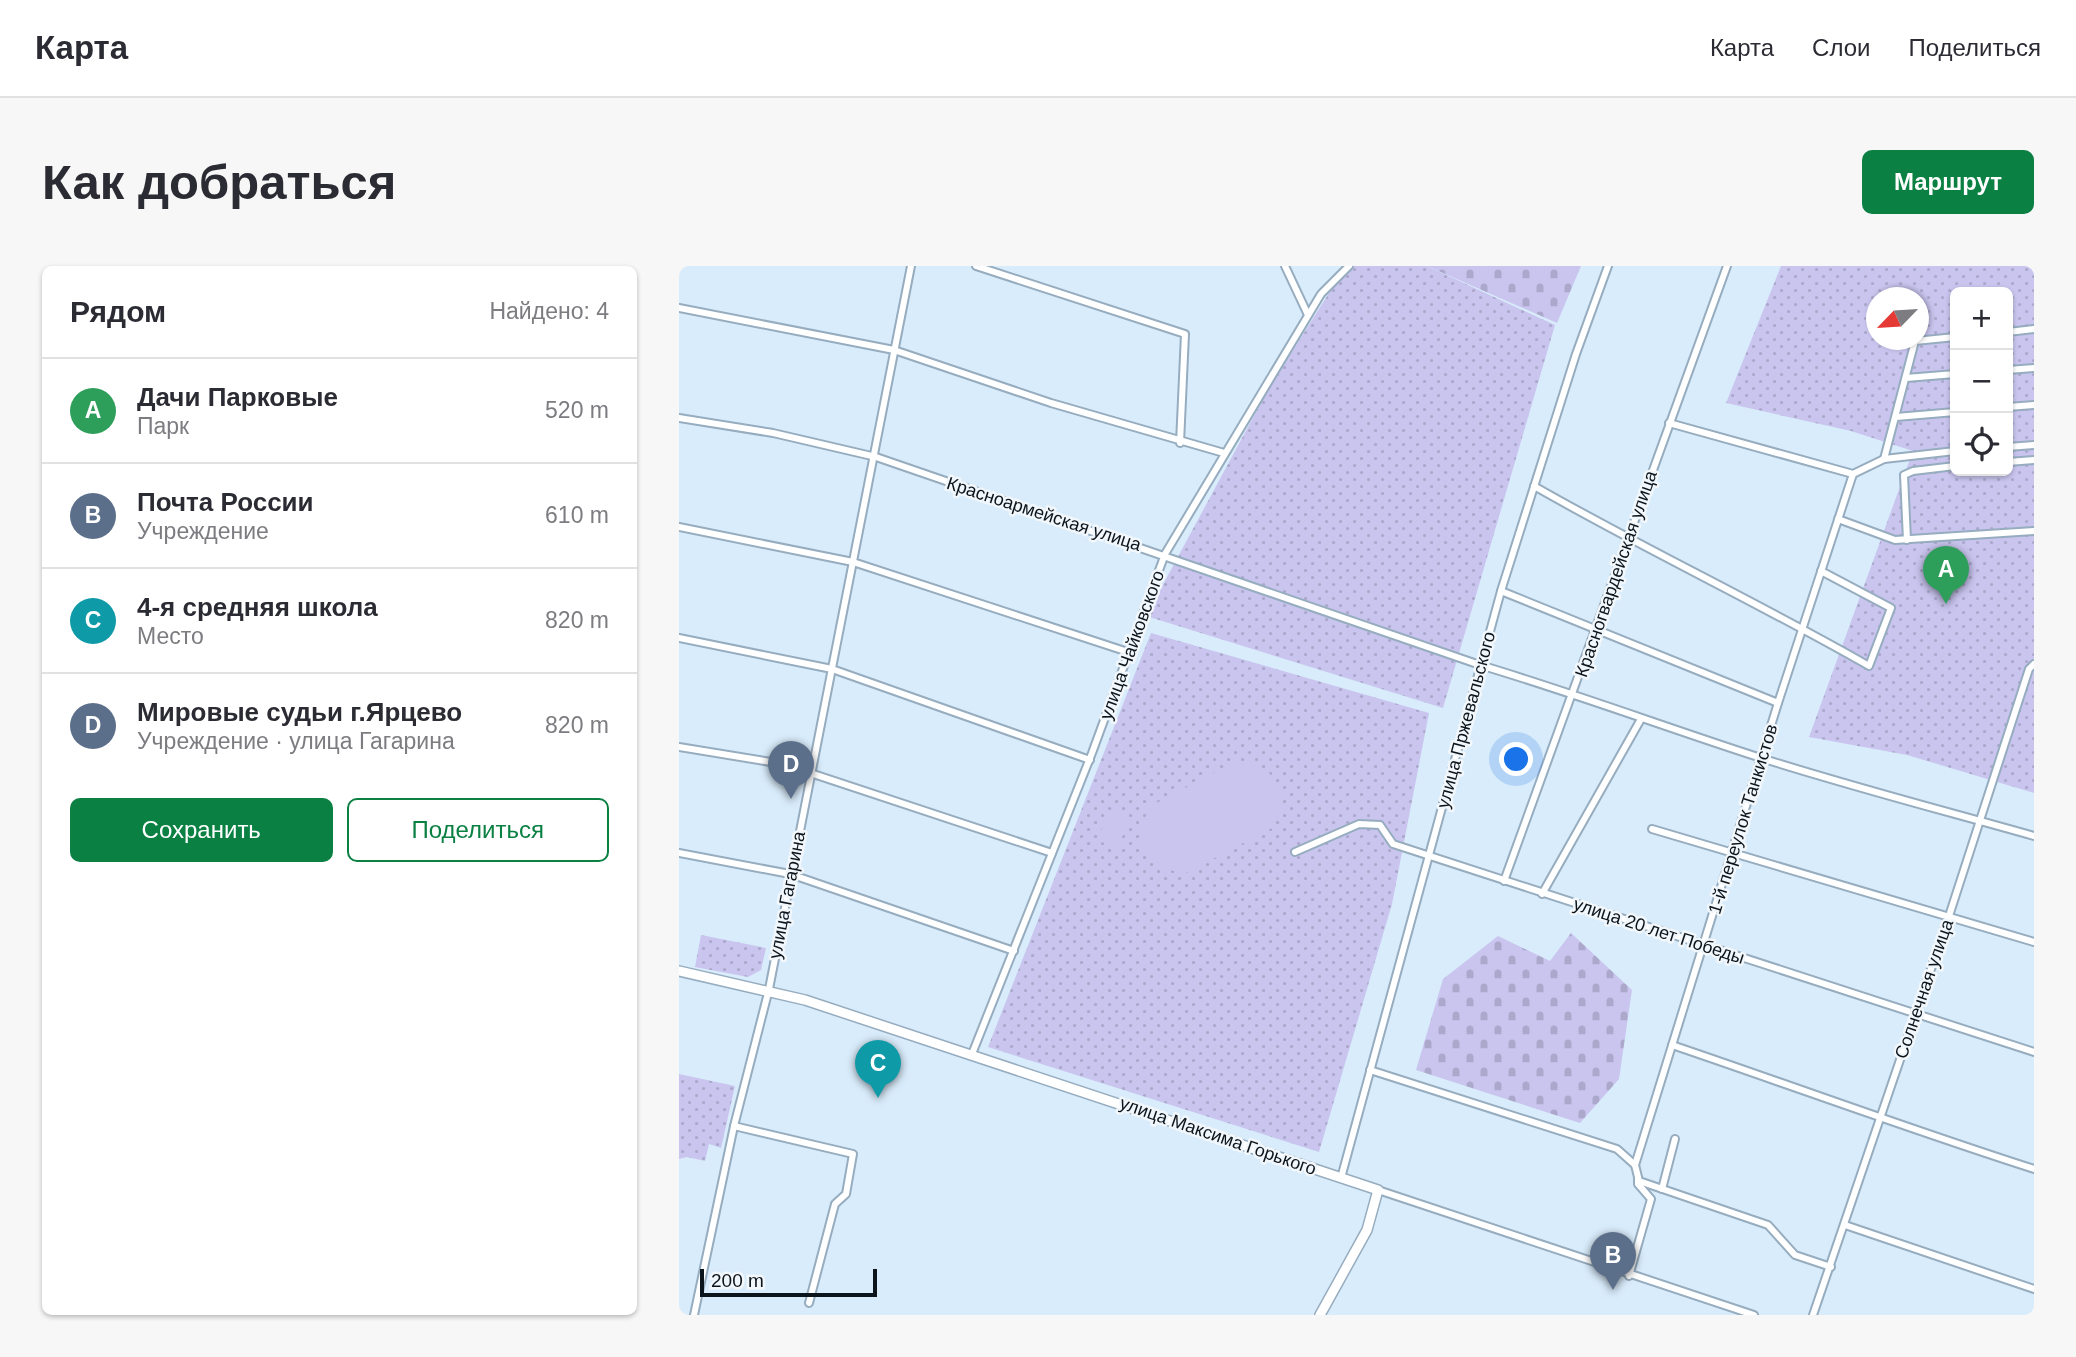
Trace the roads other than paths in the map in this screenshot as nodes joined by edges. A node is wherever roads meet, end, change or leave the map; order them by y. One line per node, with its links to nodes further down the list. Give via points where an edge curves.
1 (911, 266): 12 (street, улица Гагарина)
2 (976, 266): 23 (street, via 1185,334)
3 (1285, 266): 8 (street)
4 (1349, 266): 8 (street, улица Чайковского, via 1321,294)
5 (1608, 266): 34 (street, улица Пржевальского)
6 (1727, 266): 22 (street, Красногвардейская улица)
7 (679, 308): 12 (street)
8 (1308, 315): 27 (street, улица Чайковского)
9 (2034, 329): 10 (street)
10 (2013, 331)
11 (1950, 338): 16 (street, via 1915,341)
12 (894, 350): 23 (street); 28 (street, улица Гагарина)
13 (2034, 368): 14 (street)
14 (2013, 370)
15 (1950, 374): 16 (street)
16 (1906, 378): 20 (street)
17 (2034, 405): 18 (street)
18 (2013, 407)
19 (1950, 412): 20 (street)
20 (1896, 417): 29 (street)
21 (679, 418): 28 (street, Красноармейская улица)
22 (1669, 423): 33 (street); 38 (street, Красногвардейская улица)
23 (1179, 443): 27 (street)
24 (2034, 445): 25 (street)
25 (2013, 447)
26 (1950, 452): 29 (street)
27 (1224, 453): 40 (street, улица Чайковского)
28 (872, 456): 40 (street, Красноармейская улица); 41 (street, улица Гагарина)
29 (1884, 459): 33 (street)
30 (2034, 460): 31 (street)
31 (2013, 462)
32 (1950, 467): 39 (street, via 1905,475)
33 (1853, 474): 35 (street, 1-й переулок Танкистов)
34 (1534, 486): 38 (street); 43 (street, улица Пржевальского)
35 (1838, 519): 39 (street); 42 (street, 1-й переулок Танкистов)
36 (679, 527): 41 (street)
37 (2034, 531): 39 (street)
38 (1626, 539): 44 (street); 45 (street, Красногвардейская улица)
39 (1907, 540)
40 (1165, 554): 47 (street, улица Чайковского); 49 (street, Красноармейская улица)
41 (853, 562): 47 (street); 50 (street, улица Гагарина)
42 (1821, 571): 44 (street, 1-й переулок Танкистов); 44 (street, via 1891,608 1869,666)
43 (1501, 591): 45 (street); 49 (street, улица Пржевальского)
44 (1802, 628): 52 (street, 1-й переулок Танкистов)
45 (1595, 631): 51 (street, Красногвардейская улица); 52 (street)
46 (679, 638): 50 (street)
47 (1131, 653): 56 (street, улица Чайковского)
48 (2034, 664): 58 (street, Солнечная улица)
49 (1480, 665): 51 (street, Красноармейская улица); 64 (street, улица Пржевальского)
50 (832, 669): 56 (street); 57 (street, улица Гагарина)
51 (1574, 693): 53 (street, Красноармейская улица); 67 (street, Красногвардейская улица)
52 (1778, 704): 55 (street, 1-й переулок Танкистов)
53 (1641, 719): 55 (street, Красноармейская улица); 68 (street)
54 (679, 747): 57 (street)
55 (1762, 758): 58 (street, Красноармейская улица); 65 (street, 1-й переулок Танкистов)
56 (1090, 761): 63 (street, улица Чайковского)
57 (811, 773): 63 (street); 66 (street, улица Гагарина)
58 (1979, 821): 60 (street, Красноармейская улица); 69 (street, Солнечная улица)
59 (1652, 829): 65 (street)
60 (2034, 836)
61 (1295, 852): 64 (street, улица 20 лет Победы, via 1359,824 1380,825 1393,844)
62 (679, 853): 66 (street)
63 (1052, 853): 72 (street, улица Чайковского)
64 (1430, 854): 67 (street, улица 20 лет Победы); 79 (street, улица Пржевальского)
65 (1734, 854): 69 (street); 71 (street, 1-й переулок Танкистов)
66 (790, 874): 72 (street); 74 (street, улица Гагарина)
67 (1504, 881): 68 (street, улица 20 лет Победы)
68 (1542, 894): 71 (street, улица 20 лет Победы)
69 (1949, 916): 70 (street); 75 (street, Солнечная улица)
70 (2034, 942)
71 (1703, 946): 75 (street, улица 20 лет Победы); 76 (street, 1-й переулок Танкистов)
72 (1014, 951): 78 (street, улица Чайковского)
73 (679, 971): 74 (street, улица Максима Горького)
74 (769, 989): 78 (street, улица Максима Горького); 81 (street, улица Гагарина)
75 (1917, 1014): 77 (street, улица 20 лет Победы); 80 (street, Солнечная улица)
76 (1672, 1045): 80 (street); 83 (street, 1-й переулок Танкистов)
77 (2034, 1052)
78 (972, 1054): 85 (street, улица Максима Горького)
79 (1370, 1070): 83 (street, via 1617,1149); 85 (street, улица Пржевальского)
80 (1880, 1120): 84 (street); 89 (street, Солнечная улица)
81 (734, 1126): 93 (street, via 853,1154 846,1194 835,1204); 94 (street, улица Гагарина)
82 (1675, 1139): 87 (street)
83 (1635, 1165): 86 (street)
84 (2034, 1169)
85 (1341, 1178): 88 (street, улица Максима Горького)
86 (1638, 1179): 87 (street); 91 (street, via 1651,1199)
87 (1662, 1189): 90 (street, via 1768,1225 1795,1255)
88 (1378, 1190): 91 (street, улица Максима Горького); 95 (street, via 1367,1230)
89 (1845, 1225): 90 (street, Солнечная улица); 92 (street)
90 (1831, 1267): 97 (street, Солнечная улица)
91 (1629, 1276): 96 (street, улица Максима Горького)
92 (2034, 1289)
93 (809, 1303)
94 (694, 1315)
95 (1320, 1315)
96 (1753, 1315)
97 (1813, 1315)

